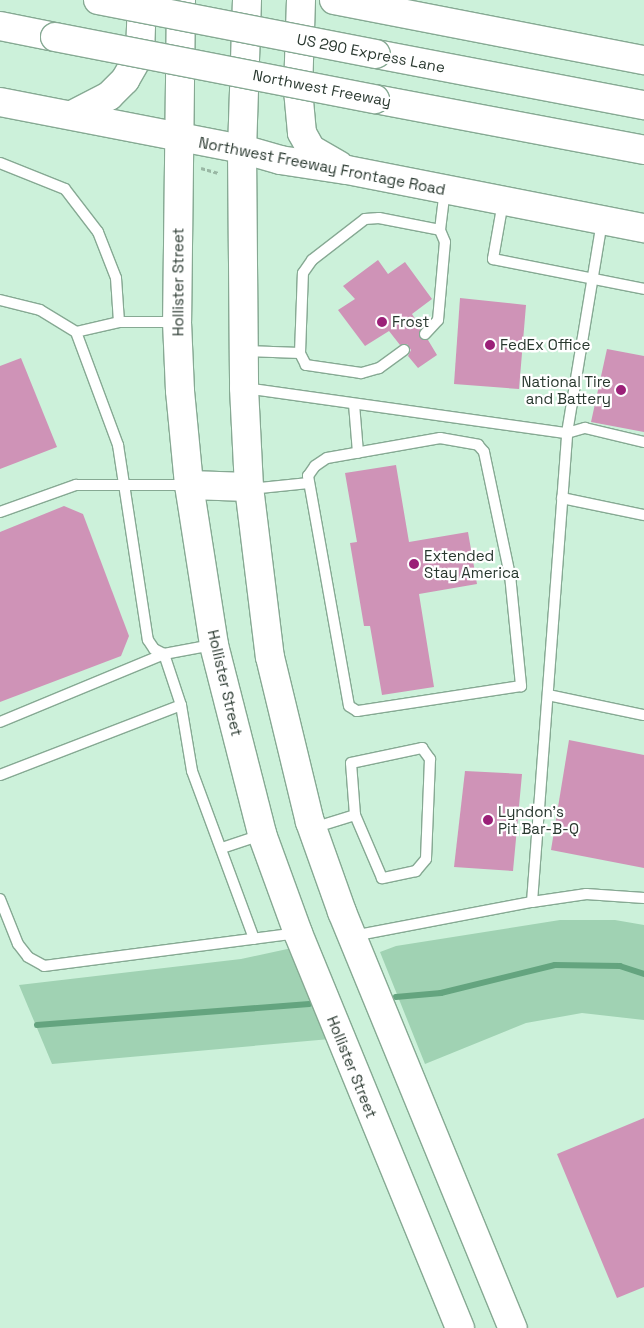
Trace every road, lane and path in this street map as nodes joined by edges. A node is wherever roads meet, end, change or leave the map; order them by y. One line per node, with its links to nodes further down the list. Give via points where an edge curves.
1 (98, 0): 10 (main road, US 290 Express Lane, bridge)
2 (142, 0): 11 (main road, via 140,54 126,80 109,96)
3 (180, 0): 12 (main road, Hollister Street)
4 (247, 0): 13 (main road)
5 (301, 0): 17 (main road, via 298,90 302,133 311,149)
6 (334, 0): 8 (main road)
7 (0, 26): 14 (main road, Northwest Freeway, bridge)
8 (644, 60)
9 (0, 102): 11 (main road, Northwest Freeway Frontage Road)
10 (644, 105)
11 (72, 115): 12 (main road, Northwest Freeway Frontage Road)
12 (179, 138): 13 (main road, Northwest Freeway Frontage Road); 28 (main road, Hollister Street)
13 (242, 150): 17 (main road, Northwest Freeway Frontage Road, via 280,160); 31 (main road)
14 (644, 150)
15 (0, 163): 27 (lane, via 65,189 98,232 116,278)
16 (194, 166): 18 (path)
17 (347, 170): 19 (main road, Northwest Freeway Frontage Road)
18 (222, 174)
19 (445, 190): 20 (main road, Northwest Freeway Frontage Road); 23 (lane)
20 (504, 202): 21 (main road, Northwest Freeway Frontage Road); 24 (lane, via 493,259)
21 (602, 220): 22 (main road, Northwest Freeway Frontage Road); 24 (lane)
22 (644, 228)
23 (440, 230): 30 (lane, via 445,242 438,320); 33 (lane, via 372,217 312,260 303,273)
24 (590, 279): 25 (lane); 36 (lane)
25 (644, 289)
26 (0, 300): 29 (lane, via 40,310)
27 (119, 322): 28 (lane); 29 (lane)
28 (176, 322): 40 (main road, Hollister Street)
29 (76, 332): 41 (lane, via 118,444)
30 (425, 334)
31 (244, 350): 33 (lane); 34 (main road)
32 (404, 350): 33 (lane, via 379,368 361,373 306,365)
33 (300, 353)
34 (244, 388): 35 (lane); 42 (main road)
35 (354, 404): 36 (lane); 38 (lane)
36 (567, 433): 37 (lane, via 585,428); 43 (lane)
37 (644, 442)
38 (358, 454): 39 (lane, via 327,458 314,466 308,476); 39 (lane, via 440,438 478,445 484,452 510,575 521,686 367,712 349,706)
39 (309, 483): 42 (lane)
40 (188, 485): 41 (lane); 42 (main road); 46 (main road, Hollister Street)
41 (124, 486): 44 (lane, via 76,485); 47 (lane, via 148,640 154,649)
42 (249, 488): 54 (main road, via 270,658)
43 (562, 498): 45 (lane); 48 (lane)
44 (0, 512)
45 (644, 515)
46 (214, 645): 47 (lane); 55 (main road, Hollister Street)
47 (164, 654): 49 (lane); 51 (lane)
48 (548, 695): 50 (lane); 59 (lane)
49 (181, 705): 52 (lane); 56 (lane, via 192,772)
50 (644, 715)
51 (0, 722)
52 (0, 775)
53 (354, 815): 53 (lane, via 351,763 422,748 430,759 426,859 416,871 382,878); 54 (lane)
54 (312, 828): 61 (main road)
55 (262, 834): 56 (lane); 60 (main road, Hollister Street)
56 (222, 848): 62 (lane)
57 (644, 898): 59 (lane, via 586,894)
58 (0, 899): 62 (lane, via 18,944 28,957 44,966)
59 (532, 902): 61 (lane)
60 (298, 933): 62 (lane); 63 (main road, Hollister Street)
61 (351, 936): 64 (main road)
62 (254, 939)
63 (460, 1328)
64 (513, 1328)

